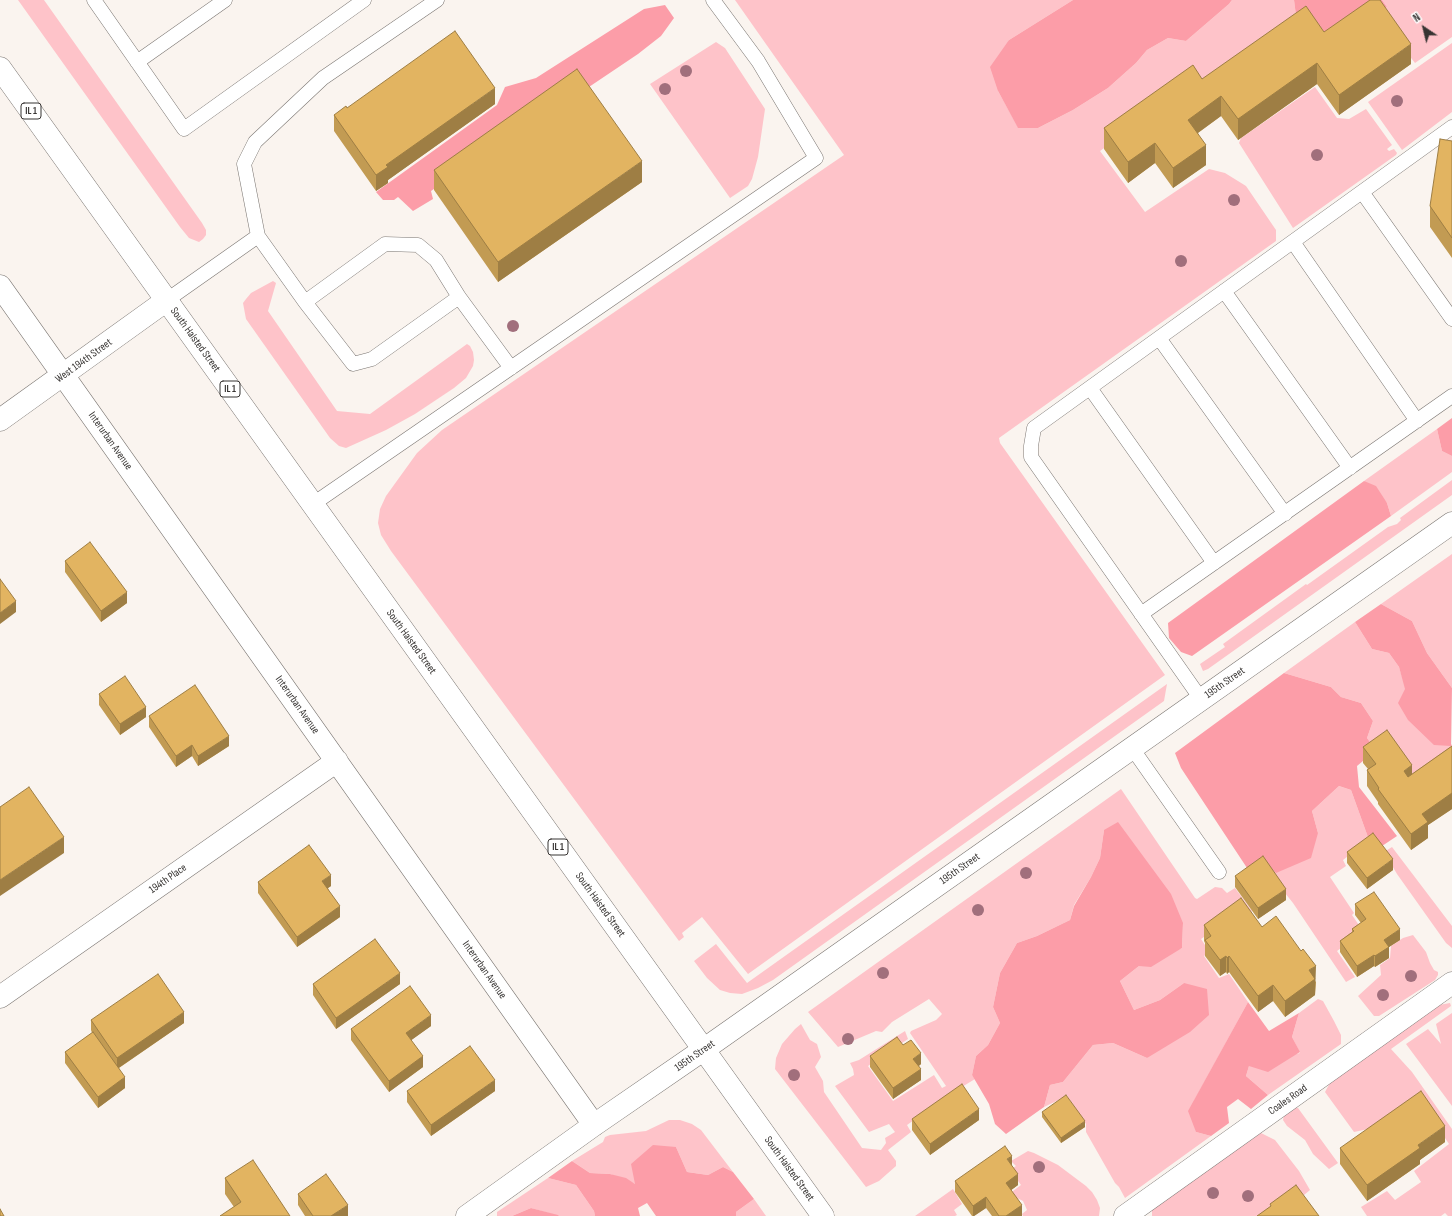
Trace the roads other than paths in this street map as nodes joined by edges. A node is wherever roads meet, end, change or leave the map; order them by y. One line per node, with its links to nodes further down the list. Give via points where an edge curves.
1 (94, 0): 6 (lane)
2 (225, 0): 6 (lane)
3 (364, 0): 6 (lane, via 184,129)
4 (437, 0): 10 (lane, via 323,78 255,142 244,164)
5 (713, 0): 19 (lane, via 758,62 816,158)
6 (138, 62)
7 (0, 68): 15 (street, South Halsted Street / IL 1)
8 (1452, 128): 9 (lane)
9 (1362, 192): 11 (lane); 17 (lane)
10 (258, 236): 15 (lane); 16 (lane)
11 (1293, 242): 13 (lane); 24 (lane)
12 (0, 286): 20 (street, Interurban Avenue)
13 (1224, 291): 18 (lane); 25 (lane)
14 (459, 297): 16 (lane, via 436,260 418,245 385,244); 16 (lane, via 372,359 353,364); 19 (lane)
15 (167, 300): 20 (street, West 194th Street); 26 (street, South Halsted Street / IL 1)
16 (305, 302)
17 (1452, 319)
18 (1159, 338): 21 (lane); 27 (lane)
19 (511, 368): 26 (lane)
20 (63, 375): 23 (street, West 194th Street); 33 (street, Interurban Avenue)
21 (1090, 388): 29 (lane); 30 (lane, via 1034,428 1032,457)
22 (1452, 396): 24 (lane)
23 (0, 420)
24 (1417, 421): 25 (lane)
25 (1350, 468): 27 (lane)
26 (313, 504): 37 (street, South Halsted Street / IL 1)
27 (1284, 514): 29 (lane)
28 (1452, 523): 31 (street, 195th Street)
29 (1214, 563): 30 (lane)
30 (1141, 614): 31 (lane)
31 (1201, 699): 32 (street, 195th Street)
32 (1132, 748): 34 (lane); 37 (street, 195th Street)
33 (337, 761): 36 (street, 194th Place); 38 (street, Interurban Avenue)
34 (1219, 872)
35 (1452, 983): 41 (street, Coales Road)
36 (0, 997)
37 (704, 1050): 38 (street, 195th Street); 40 (street, South Halsted Street / IL 1)
38 (594, 1125): 39 (street, 195th Street)
39 (468, 1216)
40 (823, 1216)
41 (1125, 1216)

